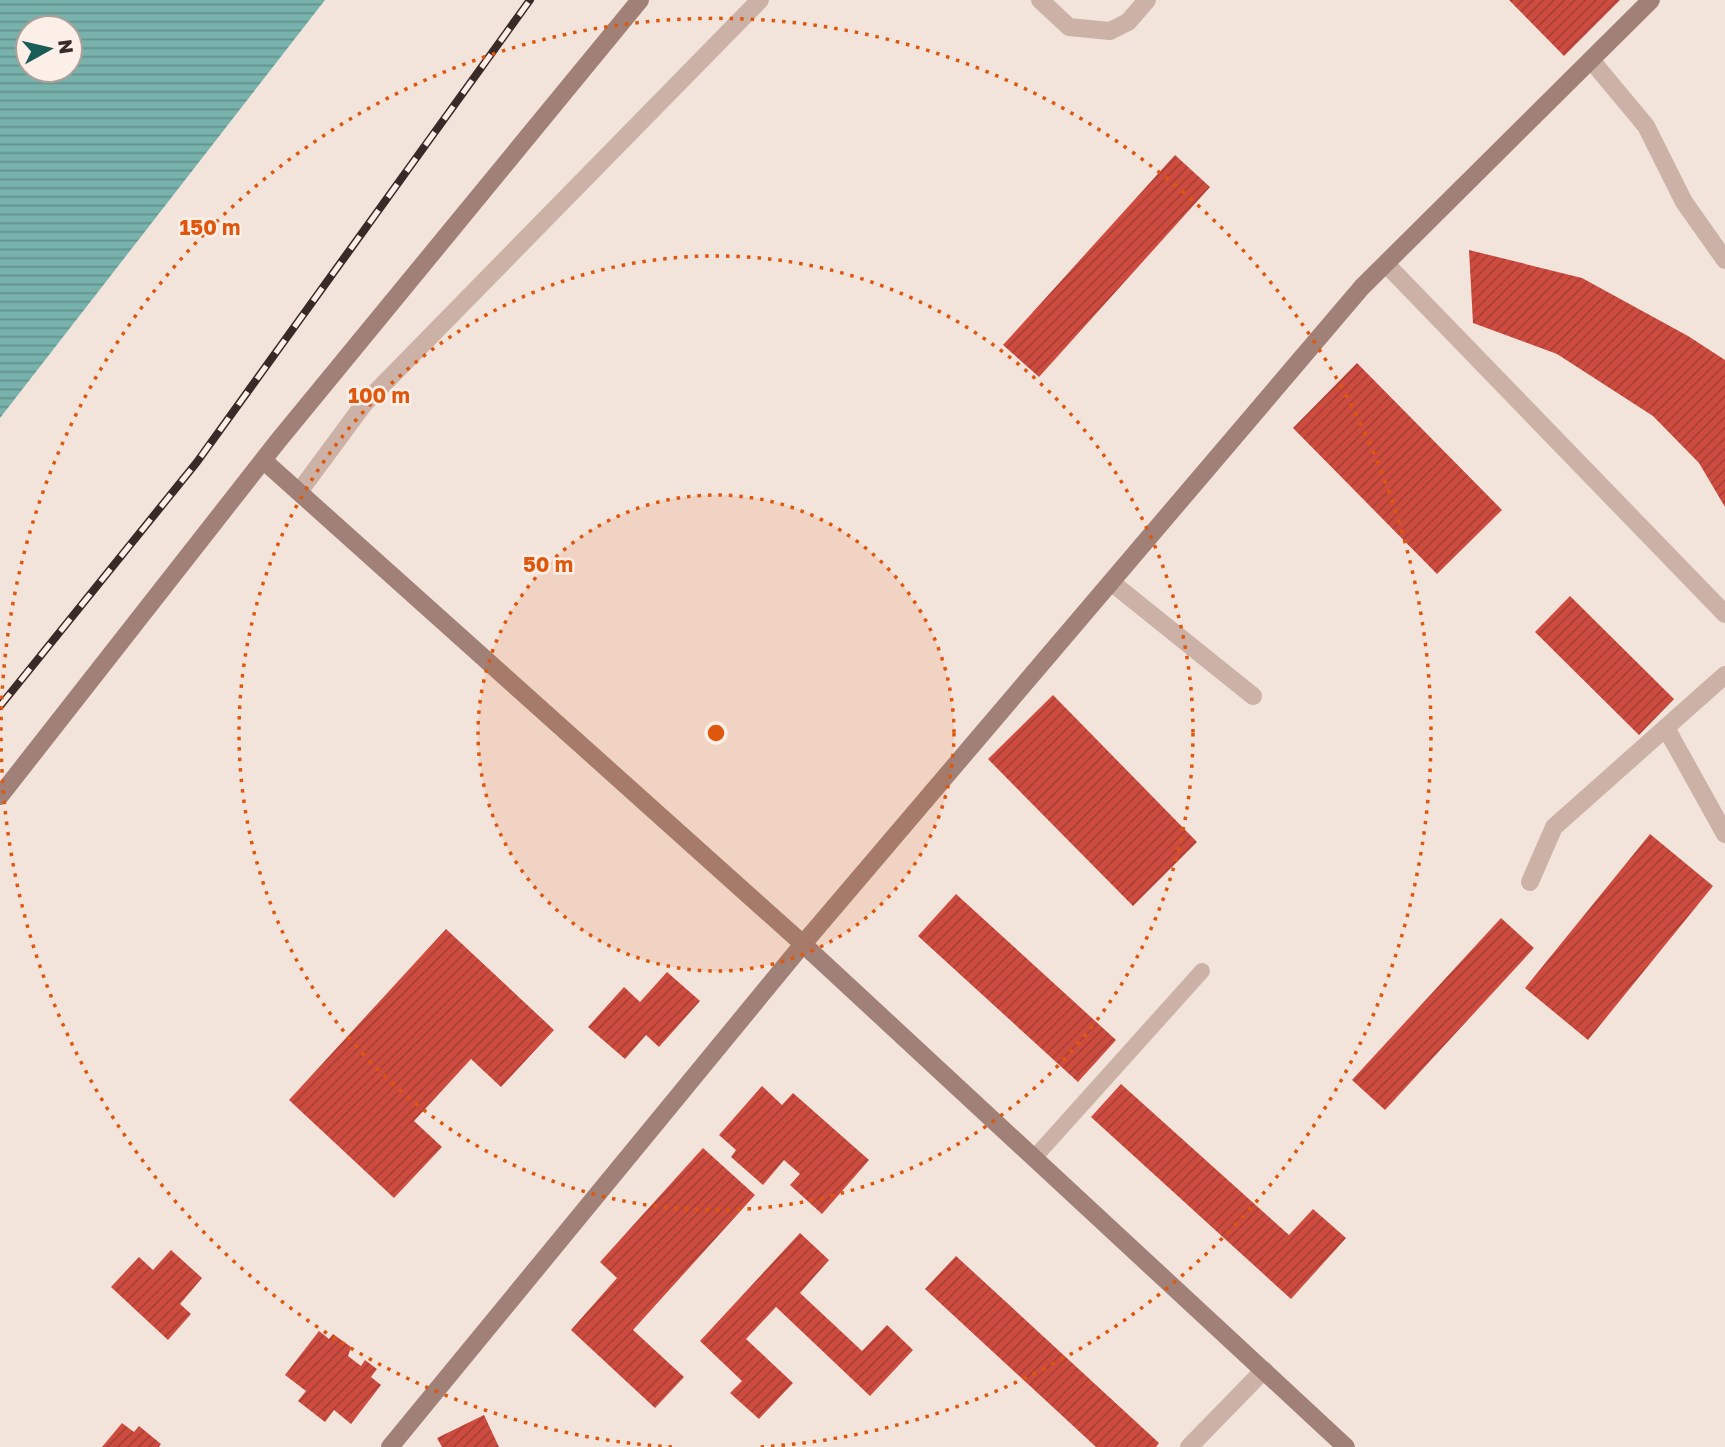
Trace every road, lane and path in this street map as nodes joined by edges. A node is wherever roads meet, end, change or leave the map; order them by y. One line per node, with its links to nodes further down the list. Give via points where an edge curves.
1 (640, 0): 9 (street)
2 (760, 0): 10 (street, via 363,404)
3 (1040, 0): 4 (street, via 1069,27 1110,31 1128,22)
4 (1147, 0)
5 (1651, 0): 6 (street)
6 (1591, 60): 7 (street, via 1646,126 1684,202); 8 (street)
7 (1725, 260)
8 (1386, 264): 11 (street); 12 (street)
9 (263, 460): 10 (street); 16 (street)
10 (299, 492): 19 (street)
11 (1111, 582): 14 (street); 19 (street)
12 (1725, 614)
13 (1725, 675): 15 (street)
14 (1253, 695)
15 (1666, 728): 17 (street); 18 (street, via 1554,827)
16 (0, 796)
17 (1725, 834)
18 (1530, 882)
19 (803, 944): 21 (street); 23 (street)
20 (1202, 971): 21 (lane)
21 (1034, 1158): 22 (street)
22 (1264, 1370): 24 (street); 25 (street)
23 (390, 1447)
24 (1189, 1447)
25 (1346, 1447)

